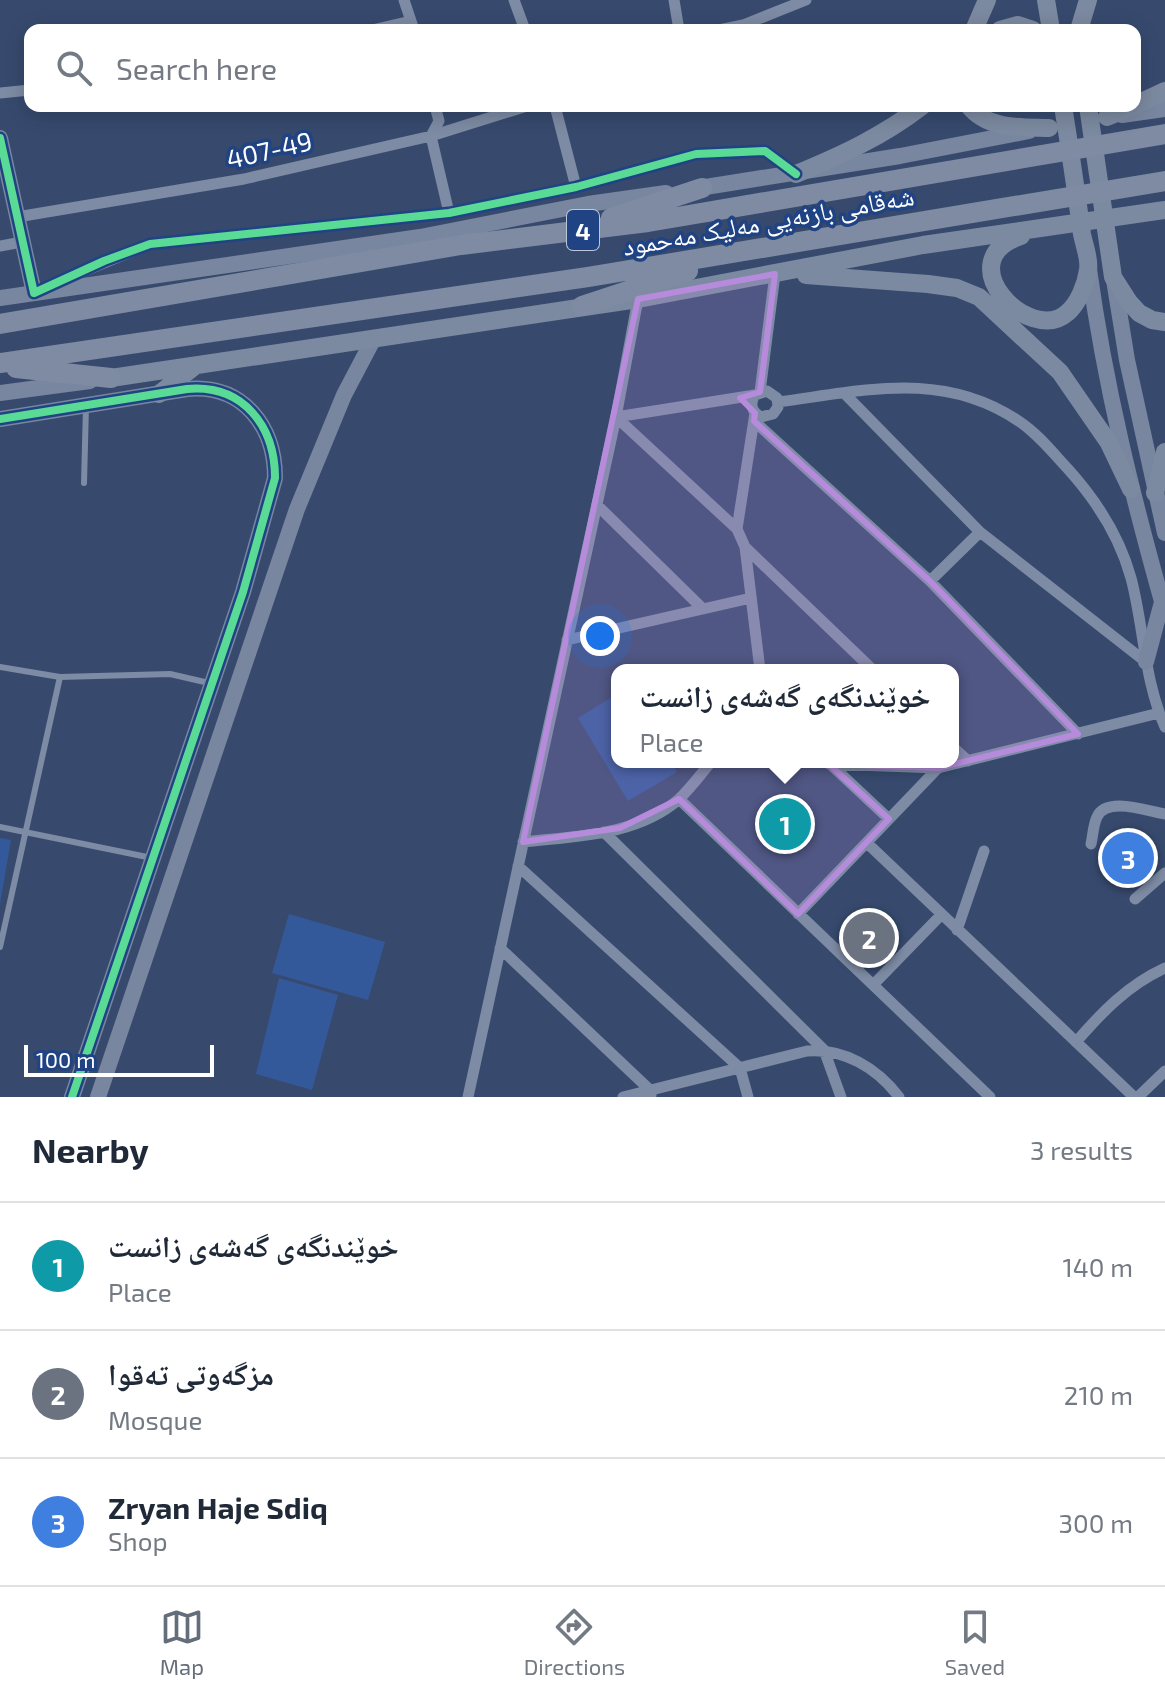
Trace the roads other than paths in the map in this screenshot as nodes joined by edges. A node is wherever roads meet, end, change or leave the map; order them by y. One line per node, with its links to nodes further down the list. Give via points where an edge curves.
1 (404, 0): 9 (street)
2 (514, 0): 10 (street)
3 (674, 0): 11 (street)
4 (806, 0): 12 (street)
5 (987, 0): 13 (main road)
6 (1046, 0): 14 (main road)
7 (1071, 0): 15 (main road)
8 (1088, 0): 16 (main road)
9 (412, 24)
10 (523, 24)
11 (678, 24)
12 (746, 24)
13 (977, 24)
14 (1050, 24)
15 (1076, 24)
16 (1079, 24)
17 (24, 91): 19 (street)
18 (1165, 91): 20 (main road)
19 (0, 93)
20 (1141, 103)
21 (1165, 109): 30 (street)
22 (437, 112): 33 (street, via 439,121)
23 (508, 112): 33 (street, 407-49)
24 (557, 112): 37 (street)
25 (914, 112): 35 (main road, via 894,128)
26 (976, 112): 31 (main road, via 989,122)
27 (1064, 112): 47 (main road)
28 (1089, 112): 49 (main road)
29 (1119, 112): 30 (main road)
30 (1107, 117): 31 (street)
31 (1049, 128): 35 (street)
32 (1165, 134): 43 (highway, شەقامی بازنەیی مەلیک مەحمود / 4)
33 (431, 136): 39 (street); 41 (street, 407-49, via 244,179)
34 (0, 138): 41 (street)
35 (796, 174): 37 (street, via 765,151 696,154); 38 (street)
36 (1165, 181): 46 (highway, شەقامی بازنەیی مەلیک مەحمود / 4)
37 (576, 187): 39 (street)
38 (702, 188): 43 (highway); 50 (street, via 420,237)
39 (449, 213): 50 (street, via 150,244)
40 (1165, 213): 42 (main road)
41 (17, 217): 44 (street)
42 (1047, 227): 47 (main road, via 1010,240 993,257 992,280 1005,298 1032,319 1060,318 1078,298); 48 (main road)
43 (567, 232): 55 (highway, شەقامی بازنەیی مەلیک مەحمود / 4, via 461,245)
44 (22, 242): 45 (street); 50 (street)
45 (0, 246)
46 (750, 250): 53 (highway); 57 (highway, شەقامی بازنەیی مەلیک مەحمود / 4)
47 (1089, 267): 71 (street)
48 (775, 274): 52 (main road); 61 (street); 71 (main road, via 928,284 979,297 1060,372 1109,443)
49 (1113, 277): 54 (main road, via 1139,313); 72 (street)
50 (34, 293): 51 (street)
51 (0, 298)
52 (638, 299): 53 (main road); 66 (street)
53 (582, 306): 56 (main road)
54 (1165, 322)
55 (0, 324)
56 (374, 338): 58 (main road); 111 (street, via 297,509)
57 (0, 365): 59 (highway)
58 (196, 365): 59 (main road); 63 (main road)
59 (111, 378): 60 (street)
60 (0, 393)
61 (757, 393): 64 (street, via 771,392); 66 (street); 67 (street, via 752,403)
62 (844, 393): 64 (street); 75 (street); 83 (street, via 895,386 934,389 966,395 1022,423 1081,484 1120,545 1132,580)
63 (159, 394): 65 (street); 88 (street, via 200,388 233,398 262,423 275,459 275,478)
64 (778, 402): 67 (street, via 770,416)
65 (86, 406): 68 (street); 70 (lane)
66 (616, 417): 73 (street); 74 (street)
67 (755, 417): 74 (street); 78 (street)
68 (0, 419)
69 (1165, 452): 72 (main road)
70 (84, 483)
71 (1131, 489): 80 (street)
72 (1155, 493): 76 (street)
73 (597, 505): 81 (street); 82 (street)
74 (737, 529): 77 (street)
75 (980, 532): 78 (street); 83 (street)
76 (1165, 533)
77 (745, 547): 79 (street); 85 (street)
78 (930, 581): 91 (street)
79 (751, 598): 81 (street); 84 (street)
80 (1164, 607): 83 (street)
81 (703, 609): 82 (street)
82 (567, 640): 104 (street)
83 (1146, 662): 89 (street)
84 (759, 664)
85 (867, 664)
86 (0, 667): 87 (lane)
87 (60, 677): 88 (lane, via 170,674); 103 (lane)
88 (213, 684): 108 (street)
89 (1159, 713): 90 (street); 91 (street)
90 (1165, 727)
91 (1078, 734): 93 (street)
92 (959, 753): 93 (street)
93 (968, 761): 94 (street)
94 (959, 763)
95 (706, 768): 98 (street)
96 (833, 768): 100 (street)
97 (938, 768): 100 (street)
98 (679, 799): 102 (street, via 647,819); 113 (street)
99 (1165, 814): 106 (street, via 1106,807 1097,816)
100 (889, 819): 105 (street)
101 (0, 827): 103 (lane)
102 (604, 832): 104 (street); 121 (street)
103 (25, 833): 108 (lane); 116 (lane)
104 (523, 842): 109 (street)
105 (867, 843): 113 (street); 114 (street)
106 (1091, 844)
107 (984, 851): 115 (street)
108 (150, 863): 111 (street); 125 (street)
109 (518, 866): 117 (street); 122 (street)
110 (1165, 873): 112 (street)
111 (174, 878): 126 (street)
112 (1135, 899)
113 (798, 914): 119 (street)
114 (941, 915): 115 (street); 119 (street)
115 (957, 930): 120 (street)
116 (0, 947)
117 (500, 948): 124 (street); 127 (street)
118 (1165, 968): 120 (street, via 1111,1002)
119 (873, 985): 132 (street)
120 (1076, 1042): 133 (street)
121 (824, 1050): 122 (street); 130 (street); 131 (street, via 869,1067)
122 (740, 1068): 124 (street); 129 (street)
123 (1165, 1071): 133 (street)
124 (650, 1094): 128 (street)
125 (72, 1097)
126 (98, 1097)
127 (468, 1097)
128 (623, 1097)
129 (748, 1097)
130 (841, 1097)
131 (899, 1097)
132 (990, 1097)
133 (1136, 1097)

